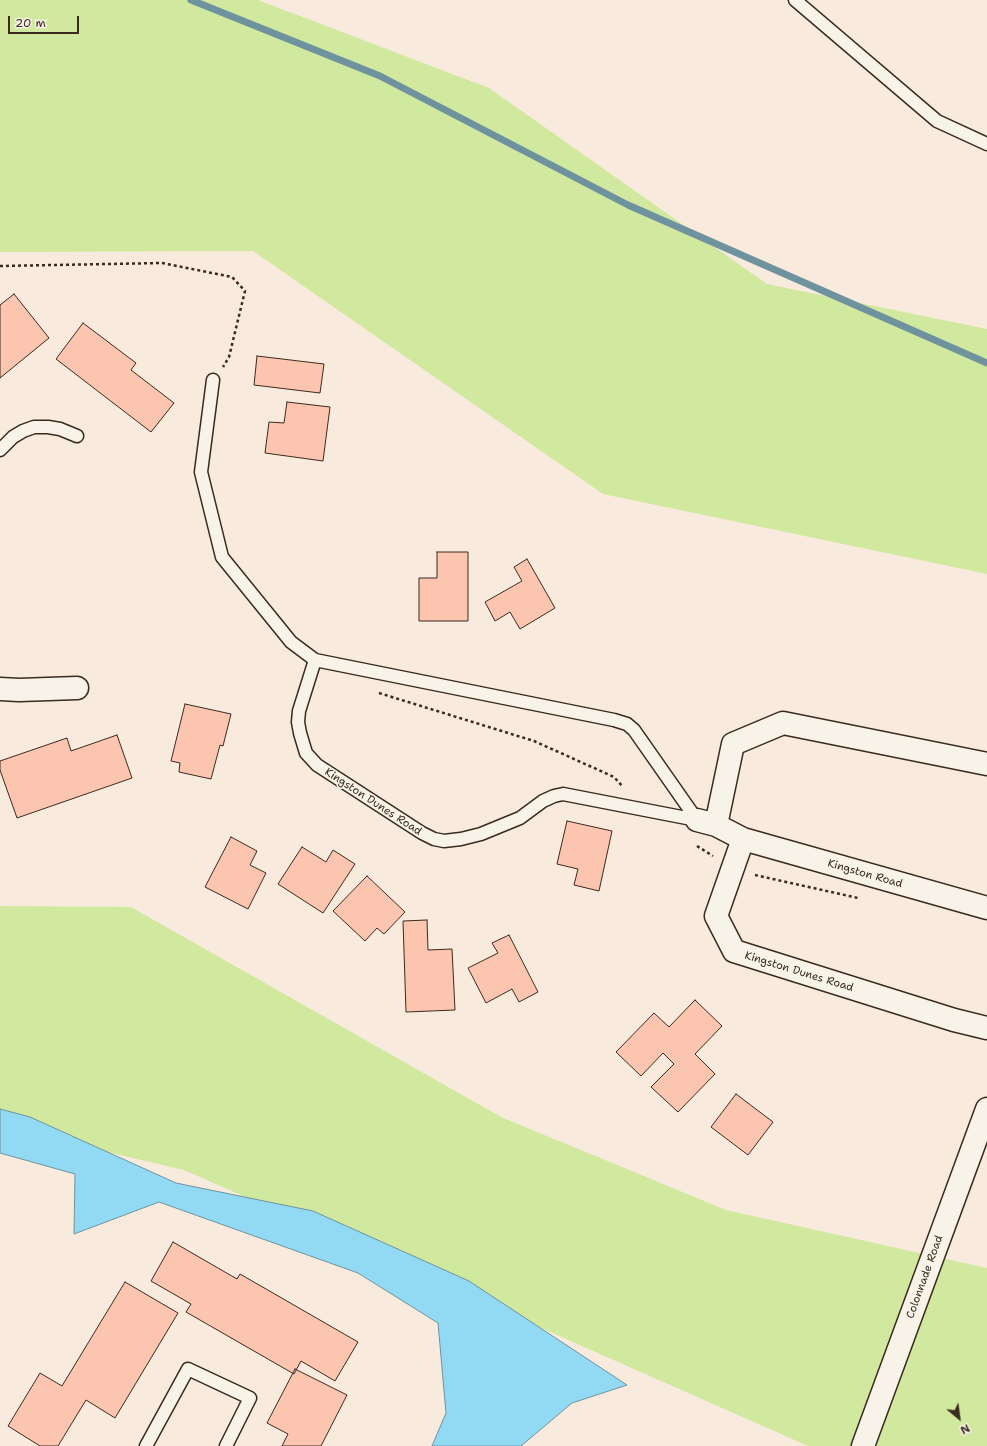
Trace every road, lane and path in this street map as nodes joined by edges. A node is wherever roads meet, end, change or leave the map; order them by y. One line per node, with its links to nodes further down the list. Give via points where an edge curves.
1 (795, 0): 2 (lane, via 937,121)
2 (987, 144)
3 (0, 266): 4 (path, via 162,263 232,277 245,291 229,357)
4 (213, 380): 7 (lane, Kingston Dunes Road, via 202,472 222,557 291,642)
5 (77, 436): 6 (lane, via 60,429 34,427 13,437)
6 (0, 450)
7 (315, 660): 11 (lane, Kingston Dunes Road, via 627,724); 11 (lane, Kingston Dunes Road, via 299,711 300,733 306,753 317,765 434,839 444,841 480,834 520,818 543,801 564,794)
8 (77, 688): 9 (street)
9 (0, 689)
10 (987, 764): 11 (street, via 783,723 733,744)
11 (706, 823): 12 (street, Kingston Dunes Road)
12 (743, 839): 13 (street, Kingston Road); 14 (street, Kingston Dunes Road, via 716,916 734,951)
13 (987, 908)
14 (987, 1028)
15 (987, 1109): 18 (street, Colonnade Road)
16 (146, 1446): 17 (lane, via 188,1369 250,1398)
17 (226, 1446)
18 (863, 1446)

